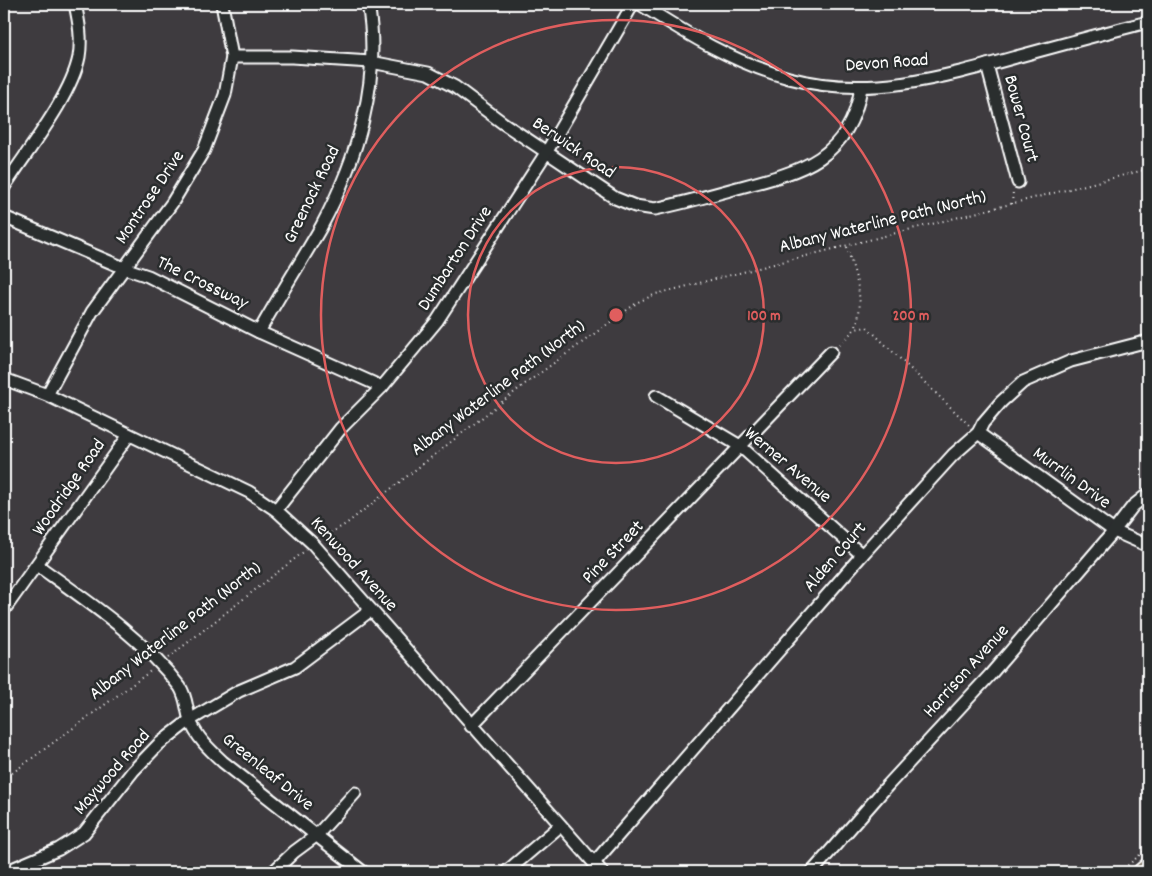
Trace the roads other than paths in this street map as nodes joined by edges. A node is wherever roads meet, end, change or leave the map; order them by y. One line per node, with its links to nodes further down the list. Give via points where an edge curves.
1 (75, 4): 13 (street, via 80,34 76,69 57,105)
2 (222, 4): 7 (street, Montrose Drive)
3 (368, 4): 8 (street, Greenock Road)
4 (633, 4): 11 (street, Dumbarton Drive)
5 (640, 4): 10 (street, Devon Road, via 715,49 761,69 810,83)
6 (1148, 22): 9 (street, Devon Road)
7 (232, 57): 8 (street, Berwick Road); 15 (street, Montrose Drive, via 225,95 200,157 172,203)
8 (371, 62): 11 (street, Berwick Road, via 428,73 455,87); 16 (street, Greenock Road, via 364,110 352,157 321,227)
9 (988, 65): 10 (street, Devon Road, via 927,81); 12 (street, Bower Court)
10 (861, 88): 11 (street, Berwick Road, via 857,109 846,129 825,154 807,167 655,209 615,198)
11 (546, 153): 20 (street, Dumbarton Drive, via 437,321)
12 (1018, 182)
13 (4, 187)
14 (4, 216): 15 (street, The Crossway)
15 (124, 268): 16 (street, The Crossway, via 148,276); 21 (street, Montrose Drive, via 92,312)
16 (260, 332): 20 (street, The Crossway)
17 (1148, 341): 23 (street, Alden Court, via 1071,361 1023,382 983,423)
18 (832, 352): 25 (street, Pine Street)
19 (4, 379): 21 (street, Kenwood Avenue)
20 (382, 387): 27 (street, Dumbarton Drive, via 341,428)
21 (48, 395): 24 (street, Kenwood Avenue)
22 (656, 396): 25 (street, Werner Avenue)
23 (978, 433): 28 (street, Murrlin Drive); 30 (street, Alden Court, via 953,455)
24 (129, 435): 27 (street, Kenwood Avenue, via 220,477); 31 (street, Woodridge Road)
25 (740, 446): 30 (street, Werner Avenue); 35 (street, Pine Street)
26 (1148, 494): 28 (street, Harrison Avenue, via 1133,506)
27 (276, 510): 33 (street, Kenwood Avenue, via 312,544)
28 (1114, 531): 29 (street, Murrlin Drive); 46 (street, Harrison Avenue)
29 (1148, 546)
30 (862, 555): 39 (street, Alden Court)
31 (37, 565): 32 (street, Woodridge Road); 34 (street, Greenleaf Drive, via 82,598 160,664 181,689)
32 (4, 610)
33 (371, 610): 34 (street, Maywood Road, via 295,667 239,691); 35 (street, Kenwood Avenue)
34 (190, 720): 38 (street, Greenleaf Drive, via 204,744 223,762); 41 (street, Maywood Road, via 158,744 84,833 59,849)
35 (471, 726): 37 (street, Kenwood Avenue)
36 (355, 792): 38 (street)
37 (560, 826): 39 (street, Kenwood Avenue); 44 (street)
38 (316, 836): 42 (street); 43 (street, Greenleaf Drive)
39 (594, 863): 45 (street, Kenwood Avenue)
40 (1148, 866): 47 (main road)
41 (5, 872)
42 (273, 872)
43 (363, 872)
44 (506, 872)
45 (602, 872)
46 (812, 872)
47 (1141, 872)

